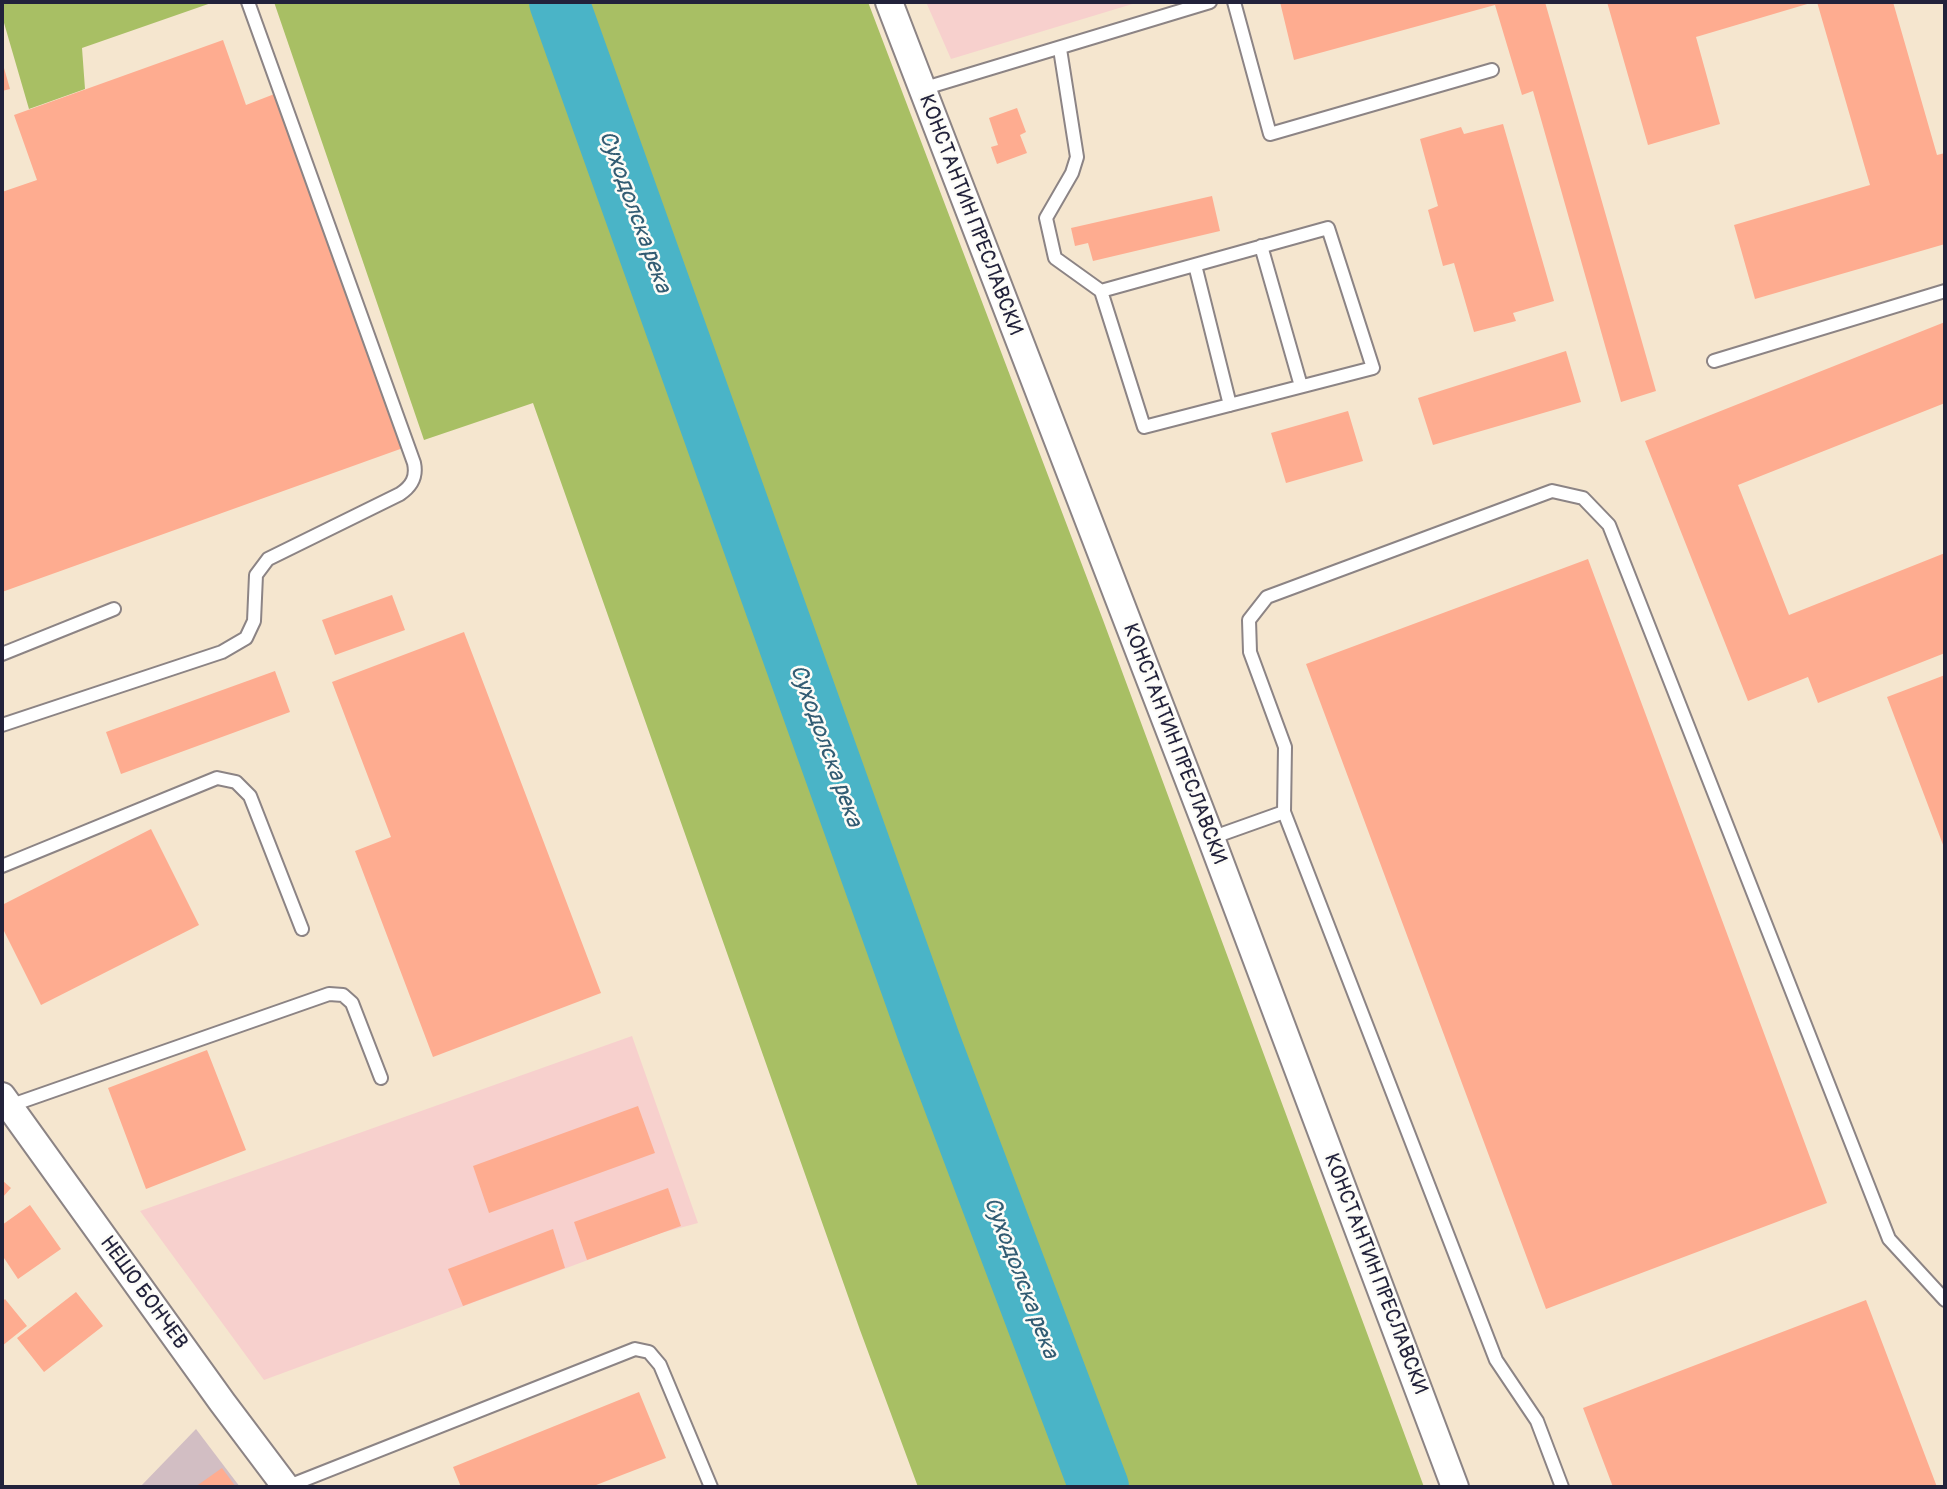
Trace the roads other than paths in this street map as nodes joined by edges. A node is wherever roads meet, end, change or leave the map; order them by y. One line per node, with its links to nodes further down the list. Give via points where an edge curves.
1 (248, 2): 17 (lane, via 414,463 414,481 400,494 268,559 256,575 254,621 246,638 222,652)
2 (889, 2): 7 (street, КОНСТАНТИН ПРЕСЛАВСКИ)
3 (1210, 2): 5 (lane)
4 (1234, 2): 6 (lane, via 1270,134)
5 (1060, 49): 7 (lane); 10 (lane, via 1077,157 1046,218 1055,258)
6 (1492, 70)
7 (922, 89): 19 (street, КОНСТАНТИН ПРЕСЛАВСКИ)
8 (1261, 246): 9 (lane); 13 (lane); 13 (lane, via 1328,228 1373,368)
9 (1195, 265): 10 (lane); 14 (lane)
10 (1101, 291): 14 (lane, via 1144,427)
11 (1945, 291): 12 (lane)
12 (1714, 361)
13 (1301, 386): 14 (lane)
14 (1230, 405)
15 (114, 609): 16 (lane)
16 (2, 654)
17 (2, 725)
18 (1284, 812): 19 (lane); 24 (lane, via 1285,747 1250,652 1249,620 1267,597 1552,491 1583,498 1609,525 1889,1239); 28 (lane, via 1496,1360 1537,1421)
19 (1211, 838): 27 (street, КОНСТАНТИН ПРЕСЛАВСКИ)
20 (2, 866): 21 (lane, via 217,778 236,782 250,796)
21 (302, 929)
22 (381, 1078): 23 (lane, via 352,1003 343,995 329,993)
23 (5, 1101): 25 (street, НЕШО БОНЧЕВ)
24 (1945, 1300)
25 (286, 1487): 26 (lane, via 635,1349 649,1352 660,1365)
26 (711, 1487)
27 (1455, 1487)
28 (1562, 1487)

